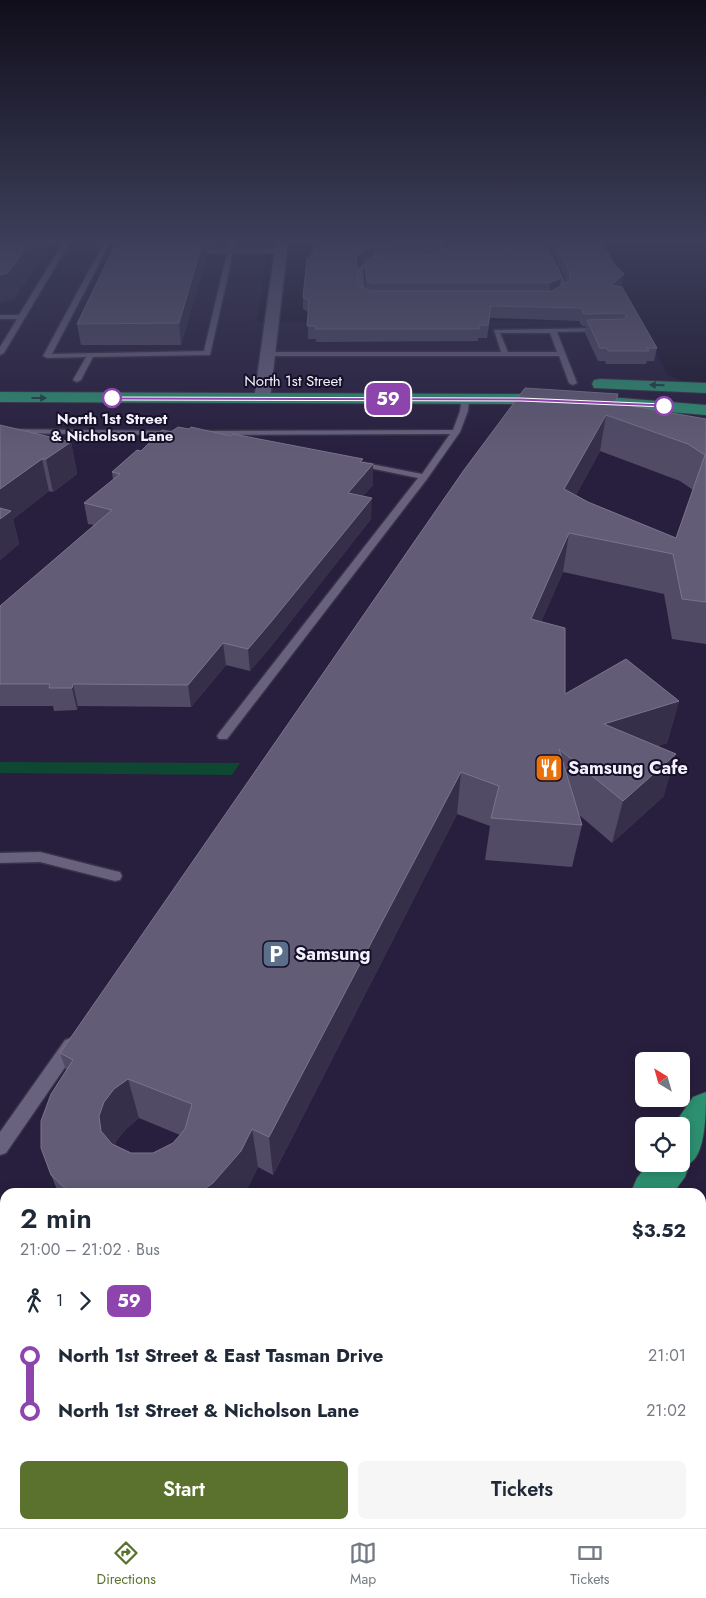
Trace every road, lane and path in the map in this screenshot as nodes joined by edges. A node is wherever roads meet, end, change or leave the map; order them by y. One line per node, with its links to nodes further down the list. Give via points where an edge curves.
1 (25, 312): 6 (lane)
2 (70, 312): 15 (lane, via 47,356)
3 (217, 312): 15 (lane, via 207,353)
4 (272, 312): 12 (street)
5 (0, 317): 6 (lane)
6 (22, 317): 10 (lane)
7 (610, 330): 8 (lane)
8 (552, 331): 13 (lane, via 496,331); 14 (lane)
9 (0, 332): 10 (lane)
10 (13, 332): 11 (lane)
11 (1, 351)
12 (267, 354): 13 (lane); 20 (street)
13 (505, 354): 14 (lane)
14 (561, 354): 22 (lane)
15 (91, 355): 17 (lane)
16 (58, 380): 17 (main road)
17 (77, 380): 18 (main road)
18 (97, 380)
19 (244, 381): 20 (main road, North 1st Street)
20 (271, 381): 25 (street)
21 (554, 383): 22 (main road)
22 (573, 383): 23 (main road, one-way to 22)
23 (706, 388)
24 (0, 398): 25 (main road, North 1st Street, one-way to 25)
25 (262, 399): 26 (main road, North 1st Street)
26 (465, 399): 27 (main road, North 1st Street, via 517,405 609,402); 29 (lane)
27 (706, 410)
28 (0, 431): 30 (lane)
29 (456, 432): 30 (lane); 33 (lane)
30 (216, 433): 31 (lane)
31 (263, 443)
32 (348, 461): 33 (lane)
33 (424, 477): 34 (lane)
34 (223, 736)
35 (0, 858): 36 (lane, via 40,857)
36 (115, 876)
37 (80, 1032): 40 (lane)
38 (706, 1109): 39 (main road)
39 (690, 1134)
40 (0, 1147)
41 (665, 1172): 42 (main road)
42 (654, 1188)

